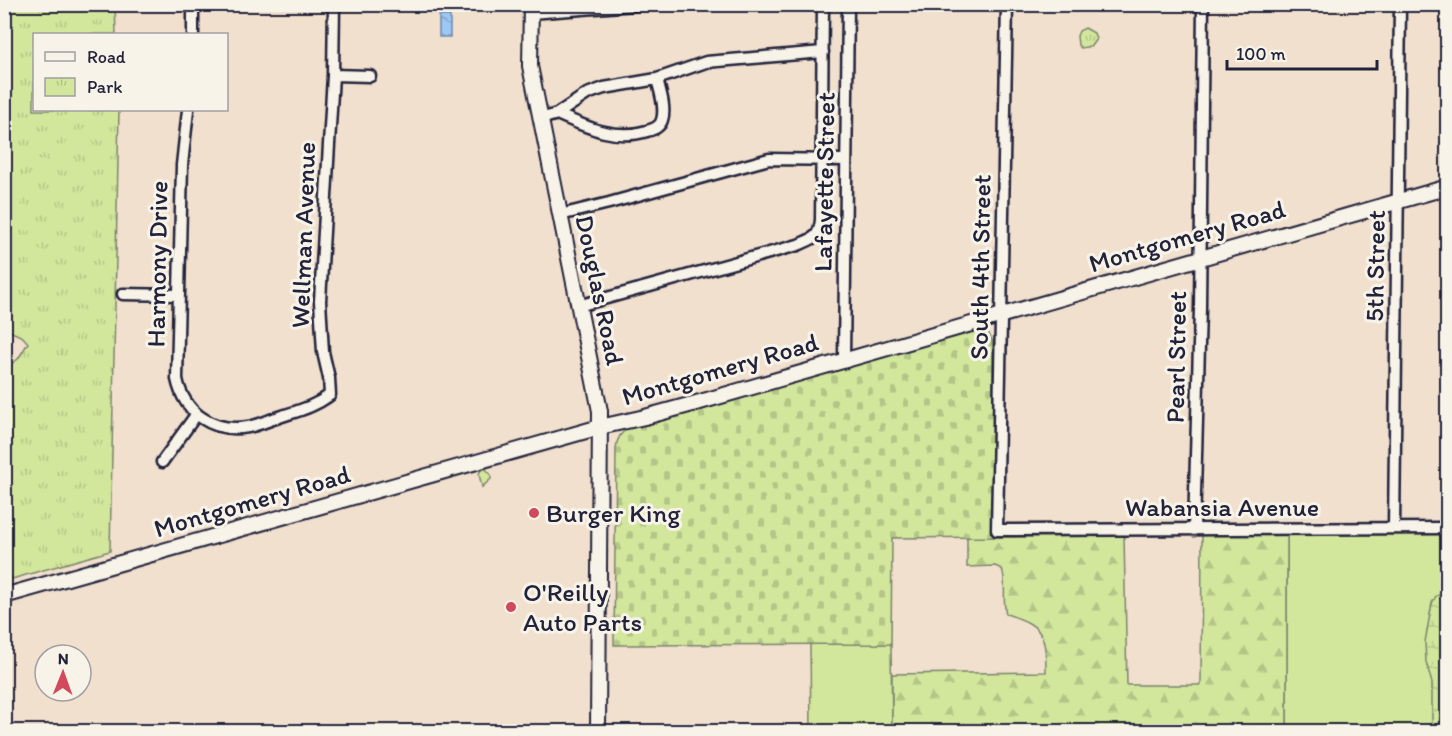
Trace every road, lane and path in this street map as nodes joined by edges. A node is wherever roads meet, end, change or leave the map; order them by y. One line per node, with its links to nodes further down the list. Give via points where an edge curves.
1 (192, 4): 10 (street)
2 (334, 4): 12 (street, Wellman Avenue)
3 (647, 4): 9 (street)
4 (824, 4): 11 (street)
5 (848, 4): 19 (street, Lafayette Street)
6 (1007, 4): 27 (street, South 4th Street)
7 (1203, 4): 23 (street, Pearl Street)
8 (1400, 4): 21 (street, 5th Street)
9 (531, 9): 17 (street, Douglas Road, via 530,66)
10 (193, 33)
11 (823, 52): 14 (street, via 706,62); 18 (street)
12 (333, 75): 13 (street); 29 (street, Wellman Avenue, via 320,301 330,395 317,405 248,427 224,427)
13 (370, 76)
14 (657, 79): 16 (street, via 604,88); 16 (street, via 663,112 661,124 654,129 610,134)
15 (188, 111): 25 (street, Harmony Drive)
16 (557, 114): 17 (street)
17 (541, 119): 22 (street, Douglas Road)
18 (822, 159): 19 (street); 22 (street, via 753,162); 26 (street, via 820,231 815,238)
19 (846, 160): 28 (street, Lafayette Street)
20 (1448, 187): 21 (street, Montgomery Road)
21 (1398, 201): 23 (street, Montgomery Road); 32 (street, 5th Street)
22 (560, 215): 26 (street, Douglas Road)
23 (1201, 258): 27 (street, Montgomery Road); 35 (street, Pearl Street)
24 (123, 294): 25 (street)
25 (178, 294): 29 (street, Harmony Drive, via 177,379 179,392)
26 (578, 306): 30 (street, Douglas Road, via 599,404)
27 (1002, 314): 28 (street, Montgomery Road); 34 (street, South 4th Street)
28 (844, 359): 30 (street, Montgomery Road)
29 (196, 415): 31 (street)
30 (600, 427): 36 (street, Montgomery Road); 37 (street, Douglas Road)
31 (162, 462)
32 (1394, 528): 33 (street, Wabansia Avenue); 35 (street, Wabansia Avenue)
33 (1448, 528)
34 (997, 530): 35 (street, Wabansia Avenue)
35 (1194, 530)
36 (4, 596)
37 (598, 732)

